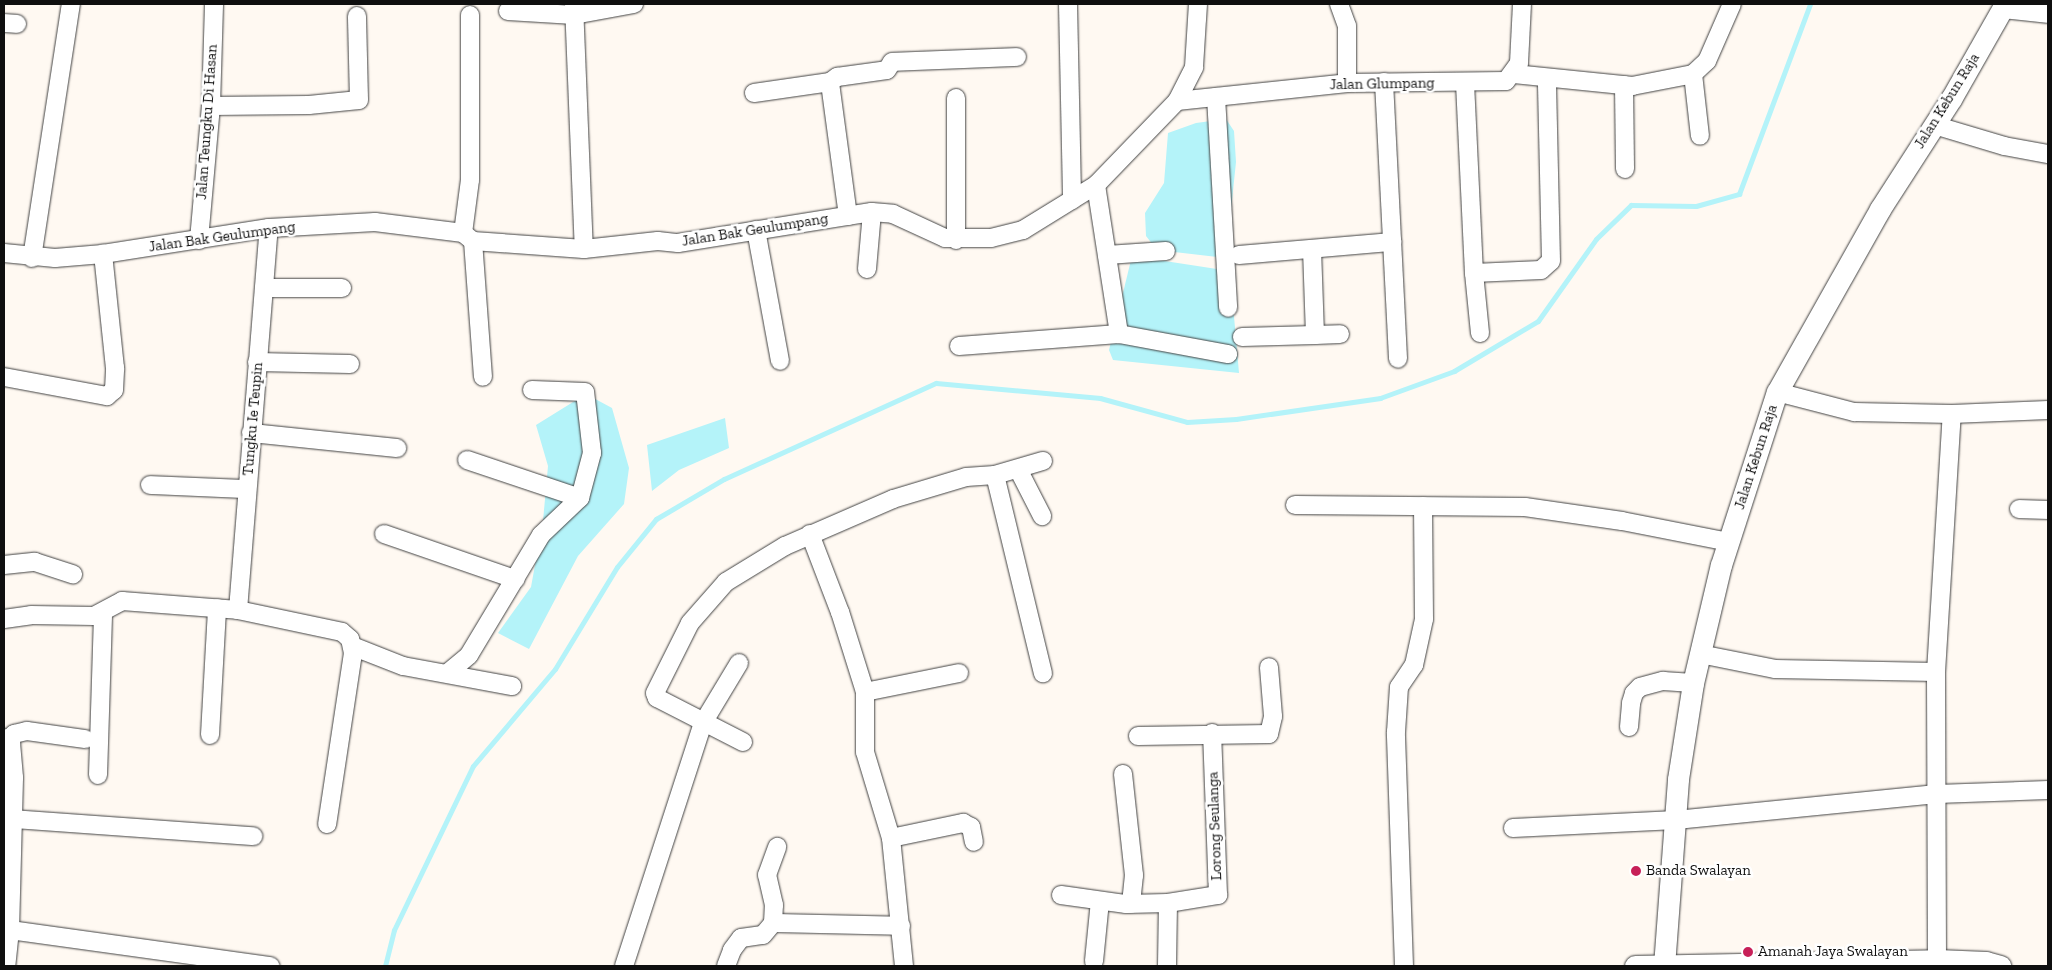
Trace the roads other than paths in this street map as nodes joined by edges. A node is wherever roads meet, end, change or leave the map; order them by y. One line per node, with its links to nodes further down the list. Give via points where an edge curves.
1 (71, 4): 50 (street)
2 (214, 4): 28 (street, Jalan Teungku Di Hasan)
3 (634, 4): 10 (street)
4 (1068, 4): 34 (street)
5 (1198, 4): 27 (street, Jalan Bak Geulumpang, via 1194,67)
6 (1339, 4): 21 (street, via 1347,26)
7 (1522, 4): 16 (street, via 1521,50)
8 (1732, 4): 17 (street, via 1707,61)
9 (2004, 6): 12 (street); 29 (street, Jalan Kebun Raja)
10 (574, 9): 11 (street); 43 (street)
11 (508, 11)
12 (2048, 14)
13 (470, 15): 39 (street)
14 (356, 16): 28 (street, via 360,100 309,105)
15 (1017, 57): 19 (street, via 892,62 886,70)
16 (1514, 74): 18 (street); 22 (street, Jalan Glumpang, via 1506,81)
17 (1693, 74): 23 (street, via 1660,82); 30 (street)
18 (1547, 78): 23 (street); 52 (street, via 1550,261 1541,270)
19 (830, 82): 24 (street); 36 (street)
20 (1384, 82): 21 (street, Jalan Glumpang); 22 (street, Jalan Glumpang); 42 (street)
21 (1347, 83): 25 (street, Jalan Glumpang)
22 (1465, 83): 52 (street)
23 (1624, 85): 32 (street)
24 (754, 93)
25 (1216, 97): 27 (street, Jalan Glumpang); 55 (street)
26 (956, 98): 41 (street)
27 (1177, 101): 33 (street, Jalan Bak Geulumpang)
28 (211, 106): 40 (street, Jalan Teungku Di Hasan)
29 (1934, 125): 31 (street, via 2004,146); 70 (street, Jalan Kebun Raja, via 1880,209)
30 (1700, 136)
31 (2048, 154)
32 (1625, 169)
33 (1096, 185): 34 (street, Jalan Bak Geulumpang); 48 (street)
34 (1072, 200): 41 (street, Jalan Bak Geulumpang, via 1023,230 991,238)
35 (872, 212): 36 (street, Jalan Bak Geulumpang); 41 (street, Jalan Bak Geulumpang, via 892,214 934,234); 51 (street)
36 (848, 216): 38 (street, Jalan Bak Geulumpang, via 773,230)
37 (269, 228): 39 (street, Jalan Bak Geulumpang, via 375,222); 40 (street, Jalan Bak Geulumpang); 53 (street, Tungku Ie Teupin)
38 (756, 230): 43 (street, Jalan Bak Geulumpang, via 678,243 658,241); 64 (street)
39 (468, 237): 43 (street, Jalan Bak Geulumpang); 68 (street)
40 (199, 240): 47 (street, Jalan Bak Geulumpang)
41 (956, 240)
42 (1392, 242): 44 (street); 63 (street)
43 (584, 249)
44 (1312, 249): 49 (street); 59 (street)
45 (1166, 251): 48 (street)
46 (4, 253): 50 (street, Jalan Bak Geulumpang)
47 (103, 254): 50 (street, Jalan Bak Geulumpang); 67 (street, via 115,368 114,390 107,396)
48 (1107, 254): 57 (street)
49 (1239, 255)
50 (32, 258)
51 (867, 269)
52 (1474, 273): 56 (street)
53 (264, 288): 54 (street); 65 (street, Tungku Ie Teupin)
54 (342, 288)
55 (1228, 308)
56 (1480, 333)
57 (1118, 334): 61 (street); 62 (street)
58 (1340, 334): 59 (street)
59 (1315, 336): 60 (street)
60 (1242, 337)
61 (959, 346)
62 (1228, 354)
63 (1398, 359)
64 (780, 361)
65 (257, 362): 66 (street); 73 (street, Tungku Ie Teupin)
66 (350, 364)
67 (4, 377)
68 (483, 377)
69 (532, 390): 81 (street, via 585,392 592,454)
70 (1778, 392): 72 (street, via 1839,410); 89 (street, Jalan Kebun Raja)
71 (2048, 410): 72 (street)
72 (1952, 414): 102 (street)
73 (252, 433): 74 (street); 80 (street, Tungku Ie Teupin)
74 (397, 448)
75 (467, 460): 81 (street)
76 (1043, 461): 77 (street)
77 (1018, 470): 78 (street); 86 (street)
78 (995, 475): 88 (street, via 966,477 893,499); 104 (street)
79 (150, 485): 80 (street)
80 (247, 489): 94 (street, Tungku Ie Teupin)
81 (580, 498): 92 (street, via 541,535)
82 (1295, 505): 83 (street)
83 (1423, 506): 89 (street, via 1525,507 1622,521); 144 (street, via 1424,619 1414,665 1400,688 1396,732)
84 (2019, 509): 85 (street)
85 (2048, 510)
86 (1042, 516)
87 (384, 534): 92 (street)
88 (810, 534): 107 (street, via 840,612); 108 (street, via 726,582 690,624 673,652 655,693 657,698)
89 (1729, 542): 98 (street, Jalan Kebun Raja)
90 (4, 566): 91 (street, via 36,562)
91 (73, 574)
92 (515, 579): 101 (street, via 469,655)
93 (217, 608): 94 (street); 95 (street, via 122,602); 111 (street)
94 (238, 610): 97 (street, via 342,632)
95 (103, 613): 96 (street); 117 (street)
96 (4, 619)
97 (352, 646): 101 (street, via 403,666); 122 (street)
98 (1700, 654): 102 (street, via 1775,669); 105 (street, Jalan Kebun Raja)
99 (739, 663): 108 (street)
100 (1269, 667): 110 (street, via 1273,716 1269,734)
101 (449, 672): 106 (street)
102 (1936, 672): 119 (street)
103 (959, 673): 107 (street)
104 (1043, 673)
105 (1693, 683): 109 (street, via 1663,681 1640,687 1631,704); 121 (street, Jalan Kebun Raja, via 1678,779)
106 (512, 686)
107 (865, 692): 125 (street, via 865,752)
108 (703, 723): 115 (street); 140 (street)
109 (1629, 727)
110 (1212, 733): 112 (street); 130 (street, Lorong Seulanga, via 1218,895)
111 (210, 735)
112 (1138, 736)
113 (6, 739): 114 (street, via 27,731); 120 (street, via 14,778)
114 (85, 740)
115 (743, 742)
116 (1123, 774): 131 (street, via 1134,875)
117 (98, 775)
118 (2048, 790): 119 (street)
119 (1936, 794): 121 (street); 135 (street)
120 (13, 819): 124 (street); 134 (street)
121 (1676, 820): 123 (street); 137 (street, Jalan Kebun Raja)
122 (327, 824)
123 (1513, 828)
124 (253, 836)
125 (891, 838): 126 (street, via 963,823 971,827); 133 (street)
126 (974, 842)
127 (777, 847): 132 (street, via 767,875 774,905)
128 (1061, 896): 129 (street)
129 (1100, 901): 131 (street); 136 (street)
130 (1168, 903): 131 (street); 143 (street)
131 (1131, 904)
132 (773, 924): 133 (street); 141 (street, via 763,935 741,938)
133 (901, 926): 142 (street)
134 (10, 930): 138 (street); 139 (street)
135 (1937, 960): 137 (street); 146 (street, via 1986,962)
136 (1094, 961)
137 (1664, 965): 145 (street)
138 (6, 966)
139 (271, 966)
140 (624, 966)
141 (726, 966)
142 (904, 966)
143 (1167, 966)
144 (1404, 966)
145 (1635, 966)
146 (2000, 966)

